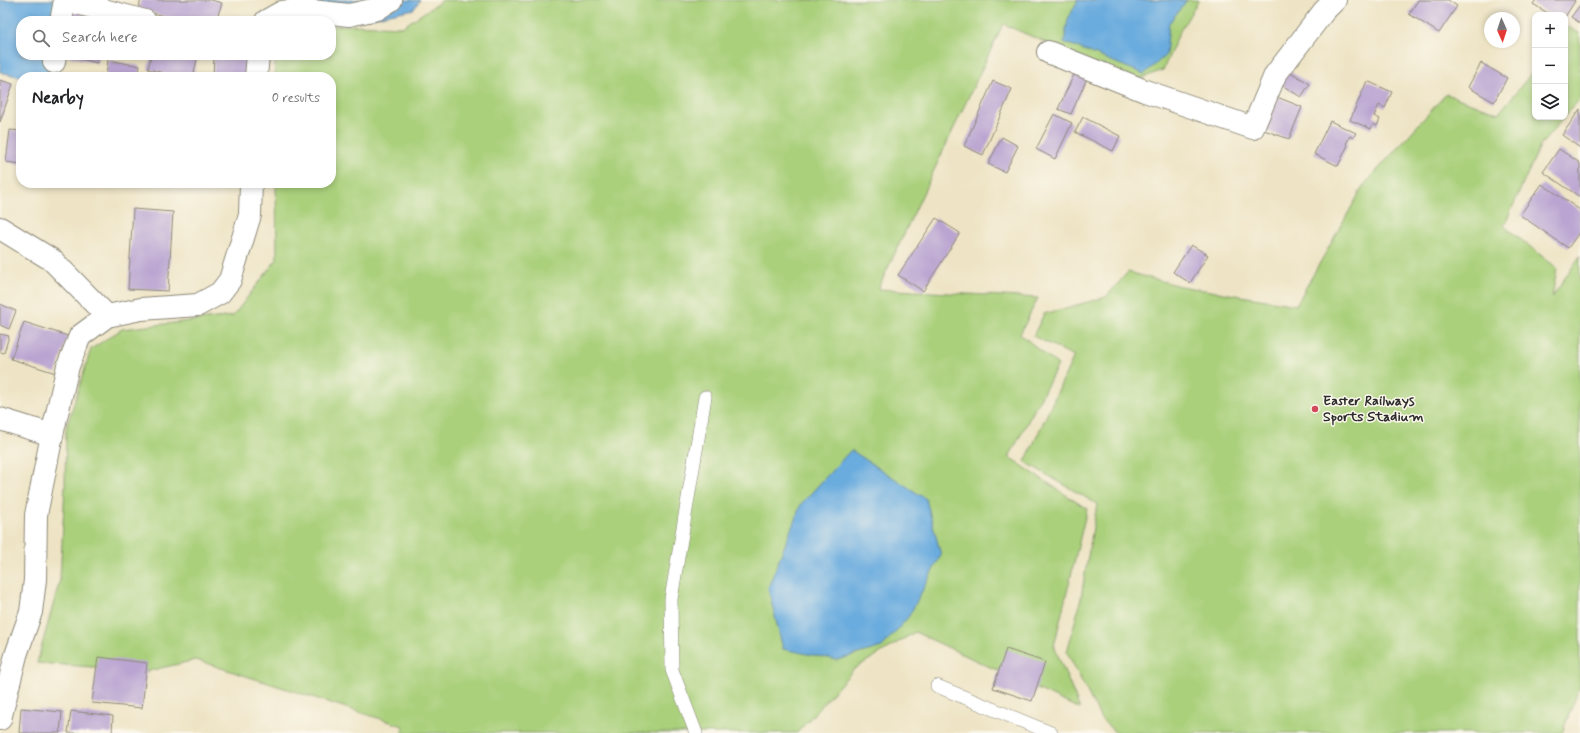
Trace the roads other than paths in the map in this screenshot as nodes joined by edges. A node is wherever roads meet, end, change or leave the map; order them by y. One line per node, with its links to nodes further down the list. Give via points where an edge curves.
1 (65, 0): 4 (street); 5 (street)
2 (391, 0): 6 (street, via 377,9 349,15 302,10 282,12)
3 (1335, 0): 7 (street, via 1275,75 1253,128)
4 (62, 16)
5 (126, 16)
6 (275, 16)
7 (1048, 52)
8 (258, 60): 9 (street)
9 (256, 72)
10 (251, 188): 12 (street, via 250,215 230,280 220,293 198,305 141,309)
11 (0, 228): 12 (street, via 52,260)
12 (107, 316): 15 (street, via 80,336 68,366)
13 (705, 397): 19 (lane, via 671,599 672,670)
14 (0, 419): 15 (street)
15 (52, 435): 16 (street, via 36,515 32,612)
16 (8, 654): 18 (street)
17 (937, 686): 20 (lane)
18 (0, 719)
19 (696, 733)
20 (1051, 733)

